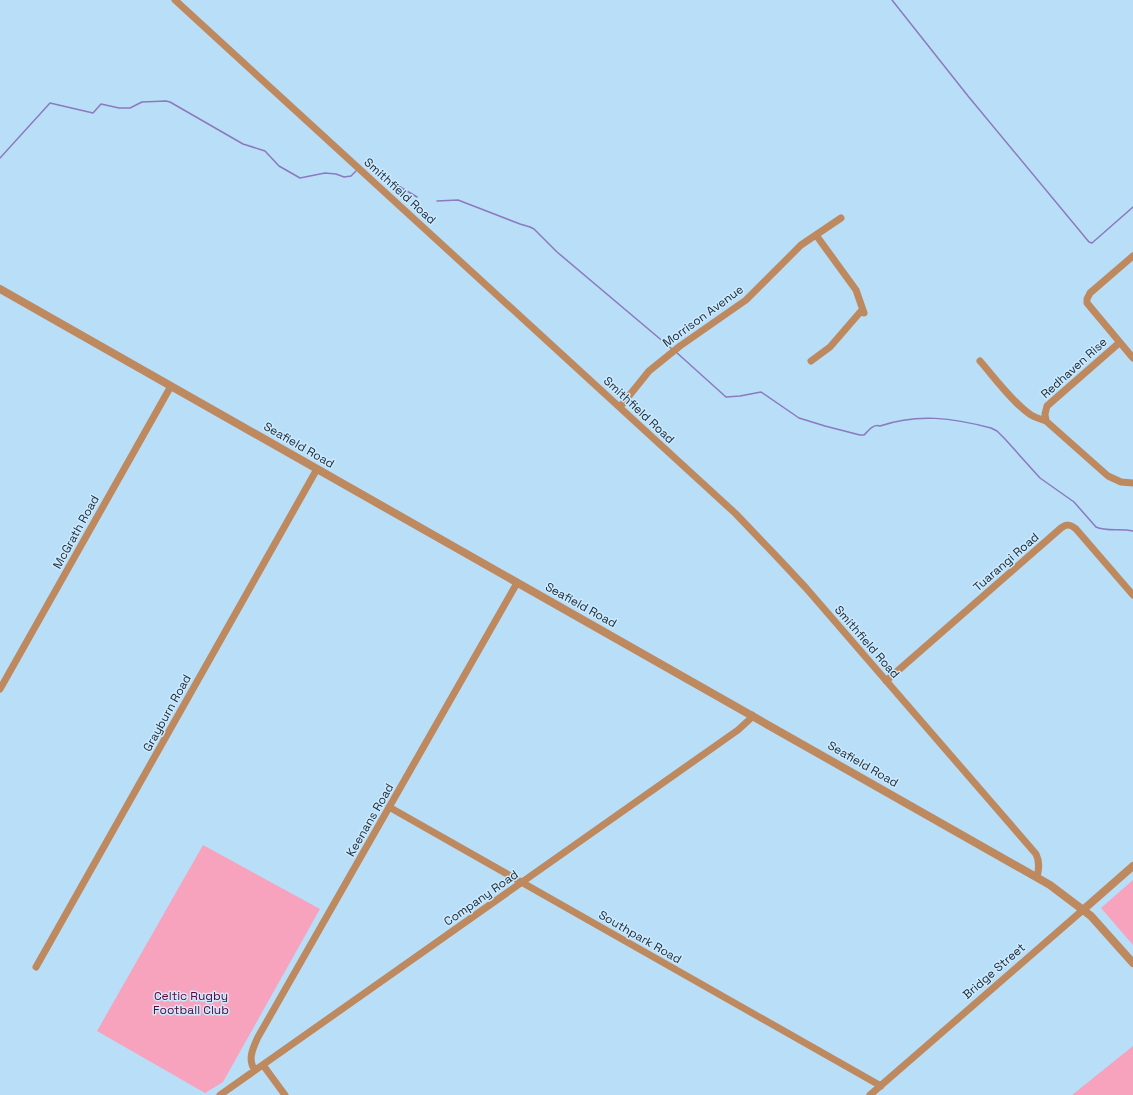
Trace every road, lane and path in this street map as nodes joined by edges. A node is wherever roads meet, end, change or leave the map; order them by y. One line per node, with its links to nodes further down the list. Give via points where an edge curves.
1 (174, 0): 11 (street, Smithfield Road)
2 (841, 218): 3 (street, Morrison Avenue)
3 (816, 235): 8 (street, via 856,290 863,311 830,347); 11 (street, Morrison Avenue, via 801,245 746,300 648,371)
4 (1133, 256): 6 (street, via 1090,293 1087,299 1089,307)
5 (0, 289): 10 (street, Seafield Road)
6 (1119, 343): 7 (street); 12 (street, Redhaven Rise, via 1047,406)
7 (1133, 358)
8 (811, 361)
9 (980, 361): 12 (street, via 1027,412)
10 (171, 386): 13 (street, Seafield Road); 18 (street, McGrath Road)
11 (620, 407): 17 (street, Smithfield Road, via 754,532)
12 (1046, 421): 14 (street, via 1108,476 1120,482)
13 (317, 469): 15 (street, Seafield Road); 26 (street, Grayburn Road)
14 (1133, 483)
15 (517, 583): 19 (street, Seafield Road); 20 (street, Keenans Road)
16 (1133, 595): 17 (street, Tuarangi Road, via 1076,529 1072,525 1067,525)
17 (886, 681): 22 (street, Smithfield Road, via 1036,854 1040,867)
18 (0, 689)
19 (752, 715): 22 (street, Seafield Road); 23 (street, Company Road, via 738,730)
20 (389, 808): 23 (street, Southpark Road); 28 (street, Keenans Road, via 258,1037 251,1056)
21 (1133, 866): 24 (street, Bridge Street)
22 (1037, 877): 24 (street, Seafield Road)
23 (522, 882): 27 (street, Company Road); 29 (street, Southpark Road)
24 (1084, 909): 25 (street, Seafield Road); 29 (street, Bridge Street)
25 (1133, 963)
26 (36, 967)
27 (263, 1065): 28 (street, Company Road); 31 (street)
28 (256, 1070): 30 (street, Company Road)
29 (881, 1086): 32 (street, Bridge Street)
30 (220, 1095)
31 (285, 1095)
32 (870, 1095)

